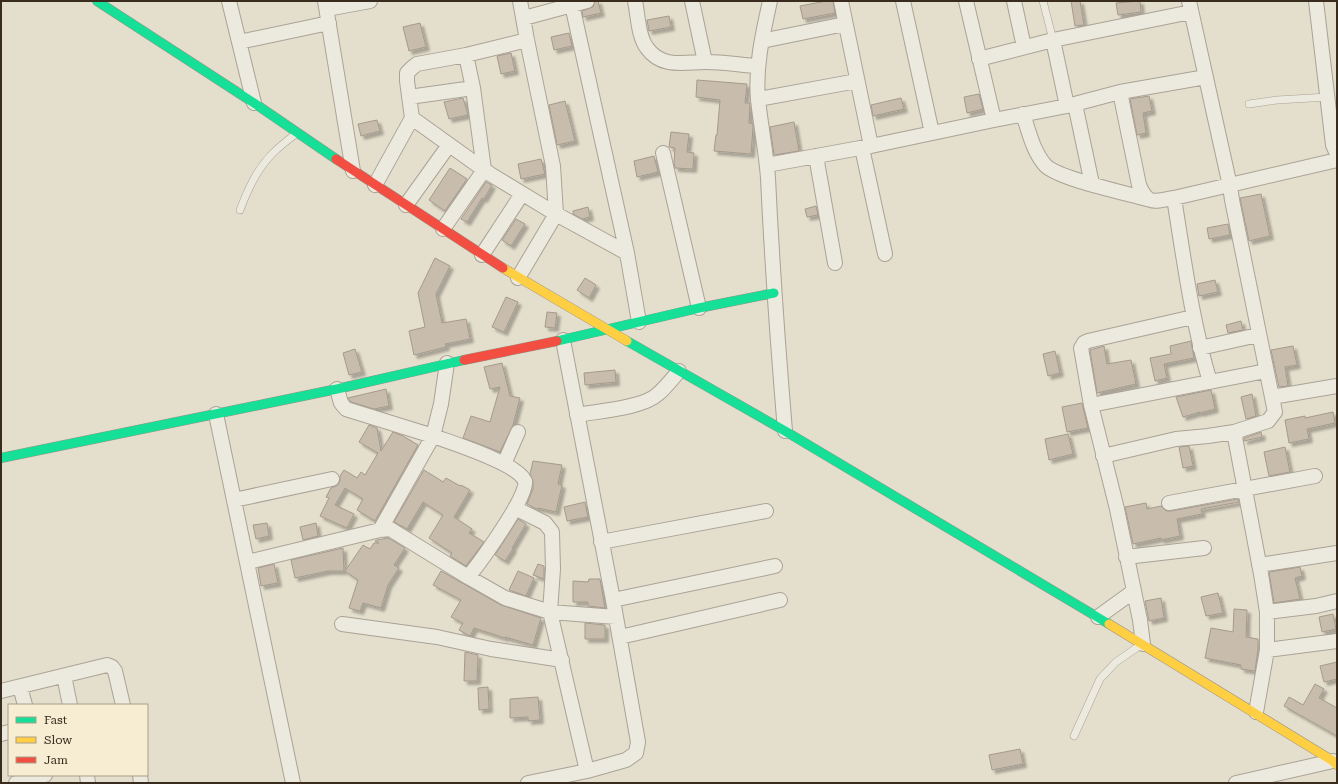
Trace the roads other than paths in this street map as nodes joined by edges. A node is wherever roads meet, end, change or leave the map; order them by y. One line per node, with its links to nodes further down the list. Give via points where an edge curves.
1 (97, 1): 15 (street)
2 (229, 1): 24 (street)
3 (370, 1): 18 (street)
4 (520, 1): 19 (street)
5 (587, 1): 16 (street)
6 (635, 1): 28 (street, via 642,37 654,55 669,63)
7 (692, 1): 28 (street)
8 (770, 1): 23 (street)
9 (841, 1): 20 (street)
10 (903, 1): 44 (street)
11 (966, 1): 27 (street)
12 (1014, 1): 25 (street)
13 (1044, 1): 22 (lane)
14 (1316, 1): 33 (street)
15 (108, 5): 37 (street)
16 (563, 5): 19 (street); 64 (street)
17 (1190, 7): 22 (street); 30 (street)
18 (327, 11): 24 (street); 53 (street)
19 (524, 18): 21 (street)
20 (845, 24): 23 (street); 31 (street)
21 (527, 40): 26 (street); 62 (street, via 553,166)
22 (1053, 40): 25 (street); 39 (street)
23 (762, 41): 29 (street)
24 (239, 42): 37 (street)
25 (1024, 47): 27 (street)
26 (466, 55): 32 (street); 35 (street, via 417,64 408,73)
27 (979, 59): 42 (street)
28 (705, 62): 29 (street)
29 (758, 66): 36 (street)
30 (1206, 77): 34 (street); 56 (street)
31 (857, 81): 36 (street); 46 (street)
32 (473, 88): 35 (street); 52 (street)
33 (1330, 88): 38 (lane); 48 (street, via 1333,145)
34 (1120, 92): 39 (street); 59 (street, via 1139,185)
35 (409, 97): 41 (street)
36 (758, 99): 51 (street)
37 (254, 103): 43 (street)
38 (1249, 104)
39 (1071, 105): 40 (street); 54 (street)
40 (1023, 114): 42 (street); 54 (street, via 1033,146 1047,167)
41 (412, 118): 45 (street); 55 (street)
42 (994, 120): 44 (street)
43 (297, 133): 53 (street); 61 (lane, via 261,167)
44 (932, 133): 46 (street)
45 (449, 145): 52 (street); 60 (street)
46 (867, 147): 49 (street); 65 (street)
47 (663, 153): 70 (street)
48 (1337, 154)
49 (816, 156): 51 (street); 67 (street)
50 (1337, 160): 56 (street)
51 (767, 165): 69 (street)
52 (484, 170): 57 (street); 63 (street)
53 (353, 171): 55 (street)
54 (1092, 184): 59 (street)
55 (375, 185): 60 (street)
56 (1230, 186): 58 (street); 74 (street)
57 (522, 194): 62 (street); 66 (street)
58 (1174, 198): 59 (street, via 1153,201); 71 (street)
59 (1147, 199)
60 (406, 205): 63 (street)
61 (240, 210)
62 (556, 214): 64 (street); 68 (street)
63 (443, 229): 66 (street)
64 (627, 253): 72 (street)
65 (885, 254)
66 (482, 255): 68 (street)
67 (835, 263)
68 (518, 278): 73 (street)
69 (774, 293): 70 (street); 87 (street)
70 (699, 308): 72 (street)
71 (1193, 317): 76 (street); 84 (street, via 1084,343 1081,348)
72 (639, 322): 73 (street)
73 (609, 330): 75 (street); 78 (street)
74 (1258, 335): 76 (street); 79 (street)
75 (563, 340): 77 (street); 86 (street)
76 (1200, 348): 80 (street)
77 (447, 363): 82 (street); 90 (street)
78 (680, 371): 86 (street, via 650,400); 87 (street)
79 (1266, 371): 80 (street); 83 (street)
80 (1210, 382): 84 (street)
81 (1337, 386): 83 (street)
82 (337, 389): 85 (street); 90 (street, via 341,403 346,409)
83 (1272, 397): 89 (street, via 1275,412 1268,421)
84 (1091, 405): 91 (street)
85 (216, 414): 92 (street); 97 (street)
86 (577, 415): 102 (street)
87 (785, 431): 116 (street)
88 (518, 432): 93 (street)
89 (1234, 432): 91 (street, via 1176,439); 96 (street)
90 (433, 436): 93 (street); 101 (street)
91 (1103, 456): 105 (street)
92 (1, 458)
93 (504, 464): 99 (street, via 524,481 524,491)
94 (1315, 476): 96 (street)
95 (332, 479): 97 (street)
96 (1245, 489): 98 (street); 107 (street)
97 (234, 500): 106 (street)
98 (1169, 503)
99 (516, 508): 109 (street); 114 (street, via 545,523 552,532)
100 (766, 511): 102 (street)
101 (380, 530): 106 (street); 109 (street, via 395,531)
102 (601, 542): 111 (street)
103 (1204, 548): 105 (street)
104 (1337, 553): 107 (street)
105 (1126, 556): 110 (street)
106 (248, 562): 136 (street)
107 (1259, 565): 115 (street)
108 (774, 566): 111 (street)
109 (468, 577): 114 (street, via 505,598)
110 (1134, 591): 116 (street); 121 (street)
111 (613, 600): 117 (street)
112 (780, 600): 119 (street)
113 (1337, 601): 115 (street)
114 (550, 612): 117 (street); 123 (street)
115 (1267, 612): 122 (street)
116 (1098, 617): 121 (street)
117 (616, 618): 119 (street)
118 (342, 624): 123 (street, via 437,637 491,649)
119 (620, 637): 133 (street, via 638,742 636,753 626,760)
120 (1337, 641): 122 (street)
121 (1143, 644): 130 (street); 131 (lane, via 1116,662 1100,679)
122 (1267, 650): 130 (street)
123 (562, 660): 133 (street)
124 (64, 676): 125 (street); 128 (street); 129 (street, via 112,667)
125 (20, 687): 126 (street); 127 (street)
126 (1, 691)
127 (25, 704)
128 (70, 704)
129 (123, 704)
130 (1256, 712): 132 (street)
131 (1074, 736)
132 (1335, 763): 138 (street)
133 (587, 771): 137 (street)
134 (39, 776): 135 (street)
135 (23, 782)
136 (293, 783)
137 (528, 783)
138 (1236, 783)

